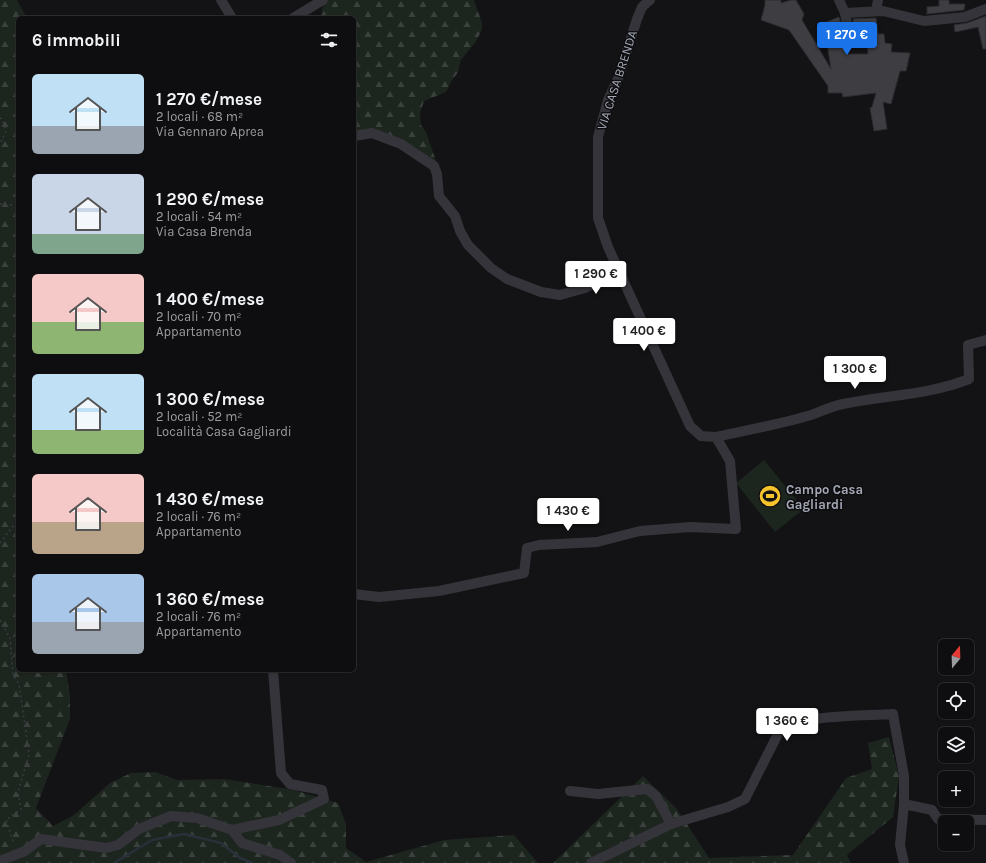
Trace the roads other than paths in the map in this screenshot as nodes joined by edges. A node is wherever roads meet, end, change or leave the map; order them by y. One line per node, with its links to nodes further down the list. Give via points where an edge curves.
1 (221, 0): 10 (street)
2 (322, 0): 11 (street)
3 (650, 0): 14 (street, VIA CASA BRENDA, via 642,7 636,19 598,137 598,218)
4 (839, 0): 9 (street)
5 (878, 0): 8 (street)
6 (982, 0): 7 (street)
7 (985, 10): 8 (street, via 965,17 924,21)
8 (876, 11): 9 (street)
9 (845, 13): 12 (street)
10 (231, 16)
11 (296, 16)
12 (848, 29)
13 (356, 136): 14 (street, via 372,133 401,144 434,166 440,196 455,216 468,245 491,268 507,279 541,292 560,295 585,288)
14 (618, 269): 16 (street, VIA CASA BRENDA, via 690,426 701,436)
15 (986, 340): 16 (street, via 968,345 969,378 951,386 841,404 811,415)
16 (716, 437): 17 (street, via 730,461 736,529 690,527 647,530 597,542 539,545 527,548 524,573 439,591 379,597)
17 (356, 594)
18 (273, 672): 23 (street, via 281,773 290,784 322,790 324,799 279,820)
19 (570, 791): 22 (street, via 598,794 647,789 656,796)
20 (904, 804): 21 (street, via 932,810 938,819); 22 (street, via 904,776 893,714 830,717 782,726 745,799 728,807); 27 (street, via 900,845)
21 (986, 820)
22 (671, 824): 26 (street)
23 (232, 830): 24 (street, via 197,818 171,816 139,829 118,845 106,848 41,839 25,850); 25 (street, via 242,843 280,855)
24 (2, 859)
25 (291, 863)
26 (591, 863)
27 (904, 863)

